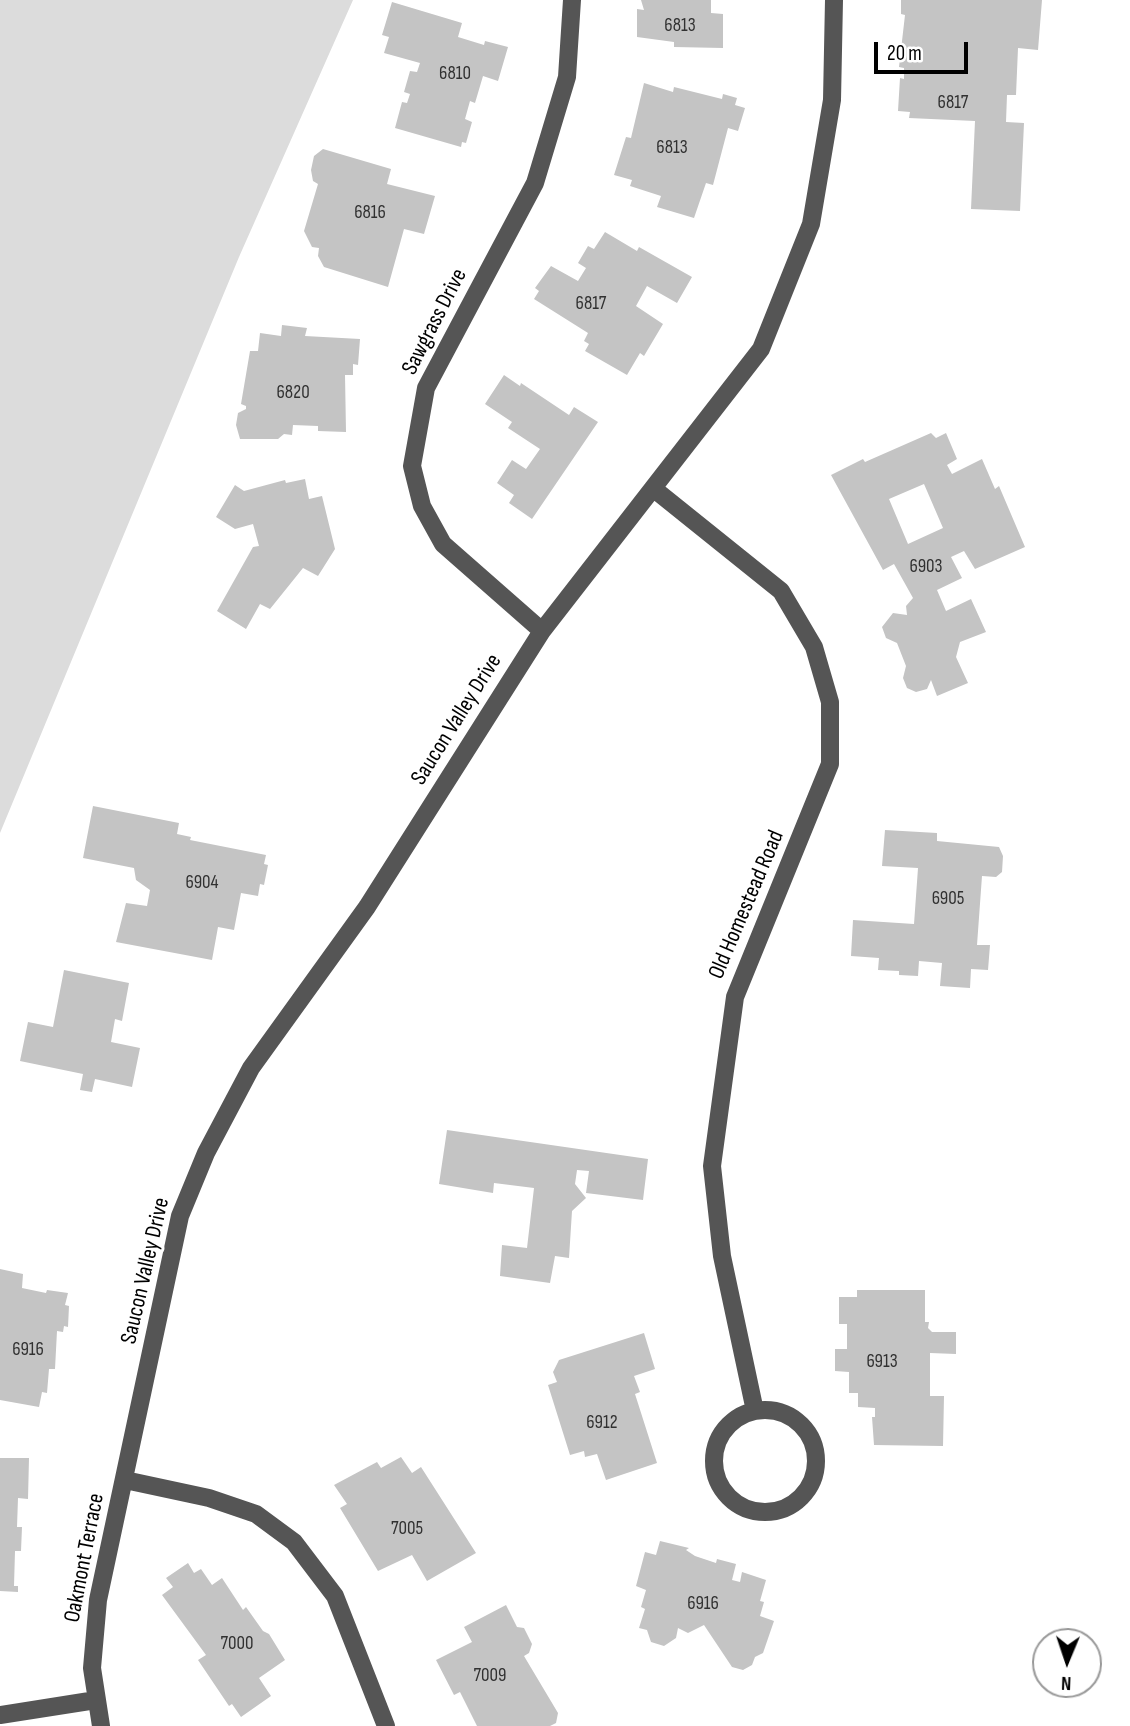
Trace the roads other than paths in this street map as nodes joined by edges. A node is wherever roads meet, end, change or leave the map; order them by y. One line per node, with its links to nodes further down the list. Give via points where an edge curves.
1 (572, 0): 4 (street, Sawgrass Drive, via 567,77 535,183 426,388 412,466 422,506 443,544)
2 (834, 0): 3 (street, Saucon Valley Drive, via 832,100 811,224 761,349)
3 (654, 489): 4 (street, Saucon Valley Drive); 5 (street, Old Homestead Road, via 782,591 814,647 830,702 831,764 735,997 712,1166 722,1256)
4 (542, 631): 6 (street, Saucon Valley Drive, via 366,907 251,1068 206,1153 180,1216)
5 (755, 1411): 5 (street, via 738,1417 716,1444 713,1462 717,1479 730,1499 745,1508 779,1510 802,1497 812,1482 814,1447 793,1419 777,1412)
6 (125, 1479): 7 (street, Oakmont Terrace, via 98,1600 92,1668); 10 (street, Oakmont Terrace, via 209,1497 256,1514 294,1542 335,1596)
7 (96, 1700): 8 (street); 9 (street)
8 (0, 1715)
9 (101, 1726)
10 (386, 1726)

